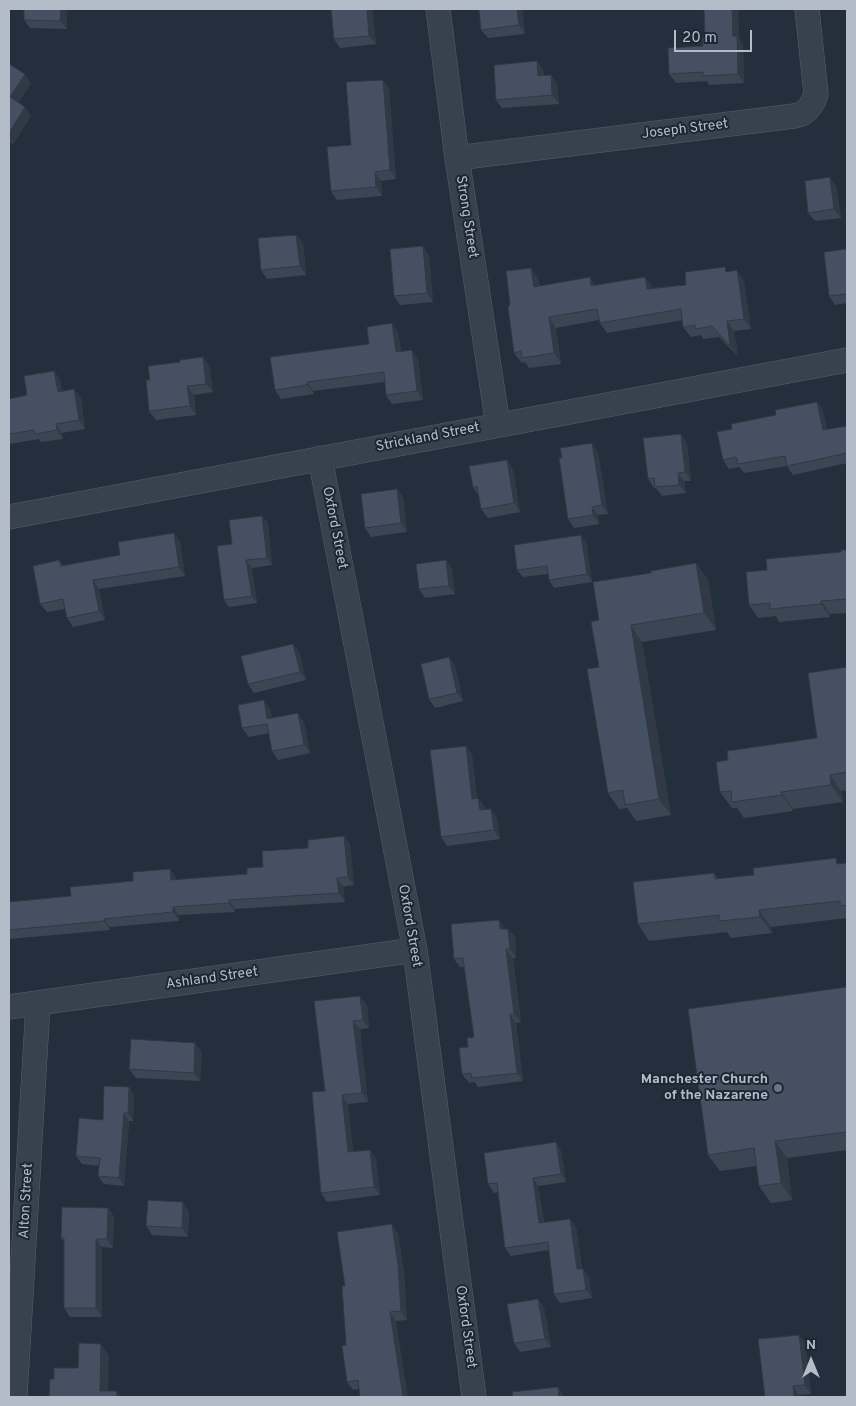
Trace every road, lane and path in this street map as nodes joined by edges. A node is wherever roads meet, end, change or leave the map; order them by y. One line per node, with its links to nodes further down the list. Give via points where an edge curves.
1 (438, 9): 3 (street, Strong Street)
2 (807, 9): 3 (street, Joseph Street, via 816,94 802,114)
3 (457, 158): 5 (street, Strong Street)
4 (847, 360): 5 (street, Strickland Street)
5 (498, 425): 6 (street, Strickland Street)
6 (320, 458): 7 (street, Strickland Street); 8 (street, Oxford Street)
7 (9, 517)
8 (415, 950): 9 (street, Ashland Street); 12 (street, Oxford Street)
9 (38, 1004): 10 (street, Ashland Street); 11 (street, Alton Street)
10 (9, 1007)
11 (15, 1397)
12 (474, 1397)

